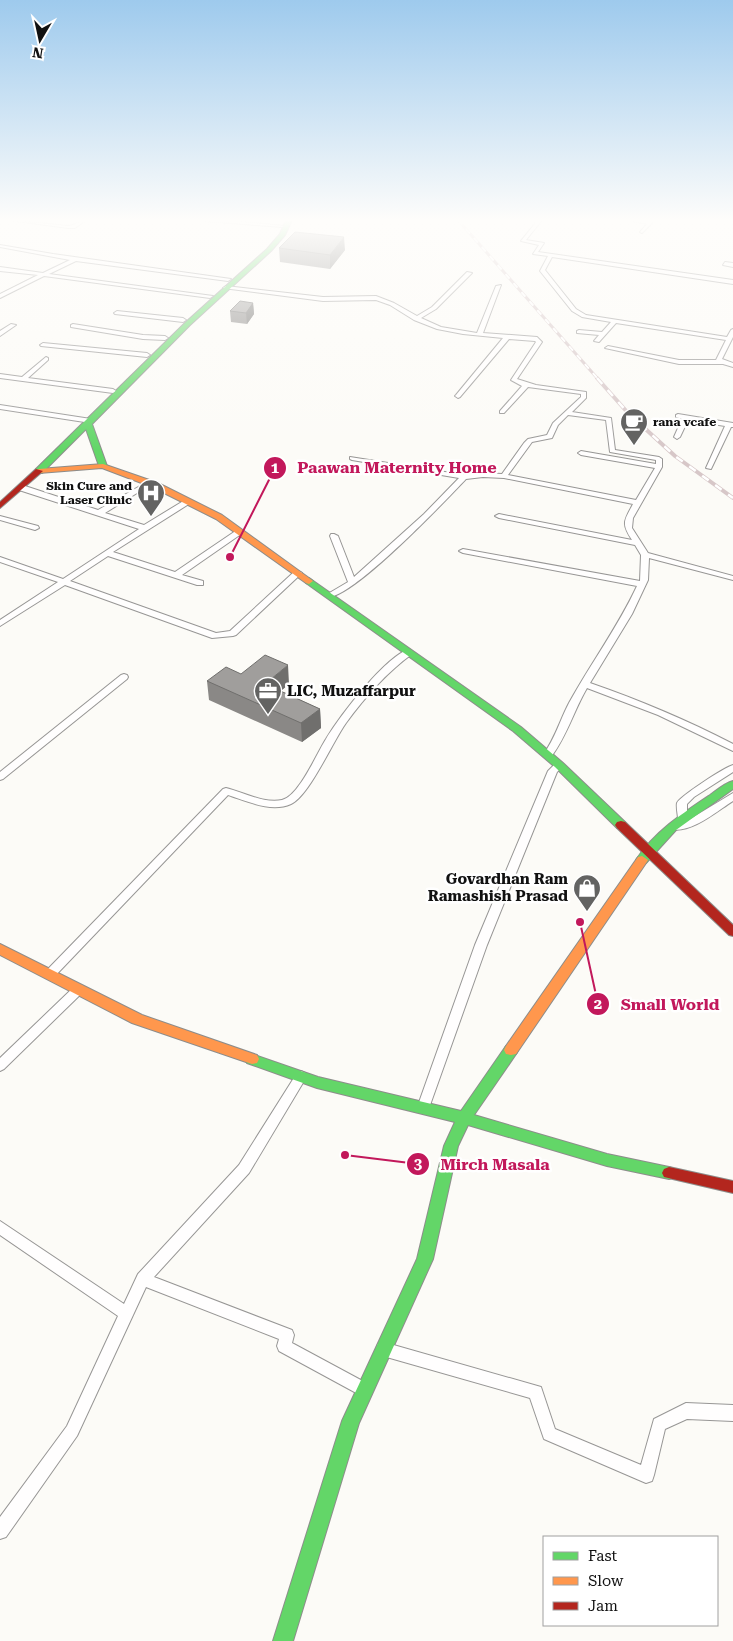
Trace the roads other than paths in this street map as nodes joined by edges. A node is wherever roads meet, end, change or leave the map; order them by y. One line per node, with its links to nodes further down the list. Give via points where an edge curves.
1 (210, 296): 9 (main road)
2 (214, 297): 38 (main road)
3 (308, 297): 8 (street, via 376,298)
4 (445, 297): 8 (street)
5 (495, 297): 15 (street)
6 (563, 297): 10 (street, via 584,316)
7 (117, 313): 9 (street)
8 (416, 319): 15 (street, via 439,328)
9 (183, 320): 19 (main road)
10 (615, 321): 17 (street); 20 (street)
11 (12, 325): 16 (street)
12 (72, 326): 19 (street)
13 (733, 331): 20 (street)
14 (579, 332): 17 (street)
15 (480, 333): 18 (street)
16 (0, 334)
17 (603, 334): 21 (street)
18 (508, 336): 30 (street, via 537,339 539,342 514,380); 32 (street)
19 (164, 338): 24 (main road)
20 (728, 339): 26 (street, via 719,360)
21 (597, 341)
22 (43, 345): 24 (street)
23 (608, 348): 26 (street, via 684,362)
24 (147, 355): 31 (main road)
25 (46, 360): 29 (street)
26 (722, 362): 27 (street)
27 (733, 365)
28 (0, 376): 29 (street)
29 (23, 379): 31 (street)
30 (526, 385): 34 (street); 35 (street, via 584,393 584,397)
31 (114, 391): 38 (main road, via 90,418)
32 (458, 396)
33 (0, 406): 38 (street)
34 (502, 412)
35 (567, 413): 44 (street, via 609,419 612,451 659,459); 47 (street, via 555,424 550,437 530,440 526,444)
36 (678, 416): 37 (street)
37 (686, 417): 39 (street); 40 (street)
38 (91, 421): 43 (main road); 46 (main road)
39 (731, 424): 45 (street)
40 (677, 437)
41 (581, 453): 44 (street)
42 (352, 458): 48 (street)
43 (103, 466): 46 (main road); 49 (main road)
44 (659, 467): 52 (street)
45 (709, 468)
46 (39, 471): 50 (main road)
47 (504, 476): 48 (street); 52 (street)
48 (464, 478): 71 (street)
49 (149, 482): 51 (main road); 54 (street)
50 (22, 488): 53 (main road); 54 (street)
51 (188, 502): 58 (street); 59 (main road)
52 (638, 503): 61 (street, via 628,528)
53 (0, 506)
54 (101, 512): 58 (street)
55 (499, 516): 61 (street)
56 (0, 518): 57 (street)
57 (35, 528)
58 (145, 528): 63 (street)
59 (240, 532): 66 (main road); 67 (street)
60 (334, 536): 71 (street)
61 (636, 543): 64 (street)
62 (463, 551): 72 (street)
63 (108, 553): 67 (street); 69 (street)
64 (645, 555): 68 (street); 72 (street)
65 (0, 560): 69 (street)
66 (298, 573): 69 (street, via 233,633 215,636); 73 (main road)
67 (176, 575): 70 (street)
68 (733, 578)
69 (66, 582): 74 (street)
70 (200, 583)
71 (352, 583): 73 (street)
72 (642, 584): 77 (street)
73 (330, 595): 75 (main road)
74 (0, 624)
75 (409, 652): 79 (main road); 89 (street, via 372,684 335,731 299,792 289,802 272,804 226,790)
76 (124, 677): 82 (street)
77 (586, 684): 78 (street, via 646,705); 79 (street)
78 (733, 748)
79 (548, 755): 80 (main road)
80 (559, 765): 86 (main road); 93 (street, via 553,770 481,945)
81 (733, 768): 85 (street, via 682,803)
82 (0, 777)
83 (733, 784): 85 (main road)
84 (733, 796): 85 (street, via 692,823)
85 (682, 820): 86 (main road)
86 (649, 850): 87 (main road); 94 (main road)
87 (733, 932)
88 (0, 949): 89 (main road)
89 (50, 974): 90 (main road)
90 (79, 989): 91 (street); 92 (main road, via 137,1019)
91 (0, 1066)
92 (301, 1076): 93 (main road); 97 (street, via 244,1169)
93 (423, 1108): 94 (main road)
94 (464, 1118): 95 (main road, via 608,1160); 99 (main road, via 451,1146 425,1259)
95 (733, 1187)
96 (0, 1227): 98 (street)
97 (143, 1279): 98 (street); 100 (street, via 288,1335 284,1346)
98 (127, 1314): 102 (street, via 72,1431)
99 (383, 1349): 100 (main road); 101 (street, via 536,1392 549,1434 646,1475 659,1424 686,1411)
100 (365, 1390): 103 (main road, via 351,1421)
101 (733, 1413)
102 (0, 1530)
103 (283, 1641)

